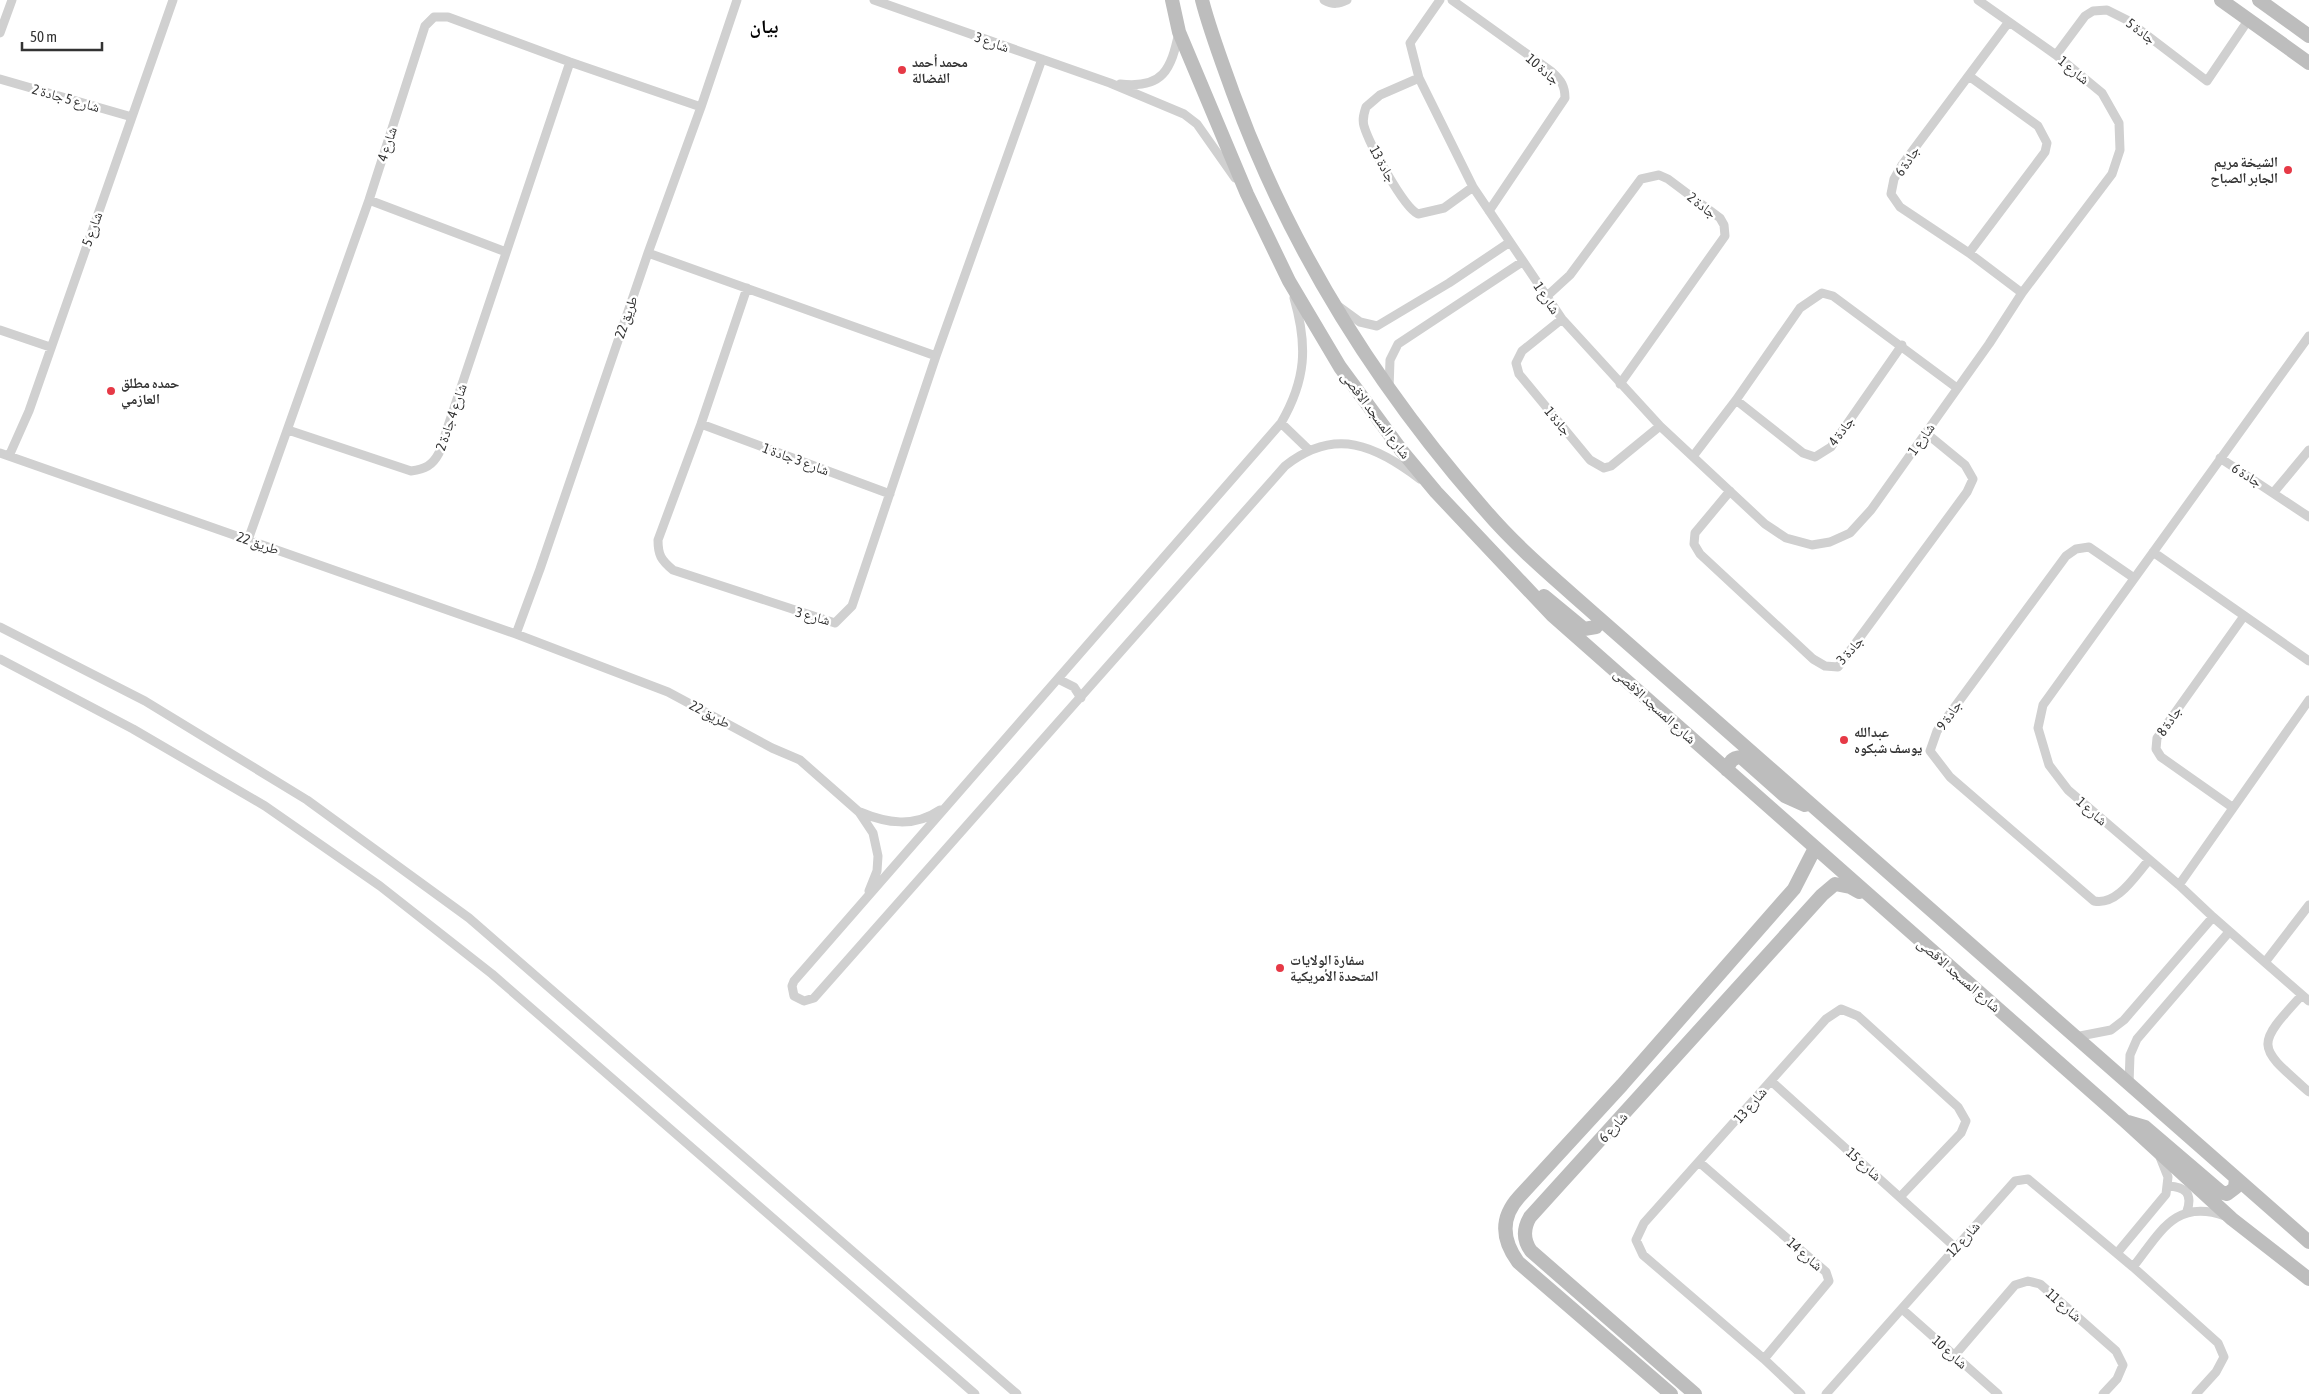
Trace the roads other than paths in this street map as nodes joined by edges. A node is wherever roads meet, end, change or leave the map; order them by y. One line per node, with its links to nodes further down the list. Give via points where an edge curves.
1 (12, 0): 17 (street)
2 (173, 0): 28 (street, شارع 5)
3 (736, 0): 27 (street, طريق 22)
4 (874, 0): 20 (street, شارع 3)
5 (1172, 0): 16 (main road, شارع المسجد الاقصى)
6 (1202, 0): 42 (main road, شارع المسجد الاقصى, via 1254,150 1306,259)
7 (1324, 0): 8 (street, via 1338,4)
8 (1347, 0)
9 (1440, 0): 24 (street, شارع 1, via 1410,43)
10 (1452, 0): 32 (street, جادة 10, via 1552,72 1562,81 1565,91 1565,98)
11 (1978, 0): 15 (street, شارع 1)
12 (2221, 0): 14 (main road)
13 (2259, 0): 18 (main road)
14 (2249, 19): 19 (street, جادة 5, via 2207,81 2128,20 2107,10 2093,11 2086,16); 22 (main road)
15 (2008, 23): 19 (street, شارع 1); 23 (street, جادة 6)
16 (1179, 32): 26 (street, شارع 3, via 1170,65 1157,79 1134,86); 30 (main road, شارع المسجد الاقصى)
17 (0, 33)
18 (2309, 36)
19 (2056, 55): 40 (street, شارع 1, via 2102,93 2119,123 2120,150 2112,174)
20 (1042, 59): 26 (street, شارع 3); 48 (street, شارع 3)
21 (570, 62): 27 (street, شارع 4); 31 (street, شارع 4, via 448,17 434,17 425,26); 34 (street, شارع 4 جادة 2)
22 (2309, 63)
23 (1969, 76): 36 (street, via 2038,126 2047,143 2046,152); 36 (street, جادة 6, via 1902,165 1894,179 1891,194 1900,206)
24 (1419, 78): 29 (street, شارع 1); 29 (street, جادة 13, via 1380,95 1366,107 1364,125 1378,157 1407,205 1418,214 1444,208)
25 (0, 79): 28 (street, شارع 5 جادة 2)
26 (1110, 83): 30 (street, شارع 3, via 1191,119)
27 (701, 107): 35 (street, طريق 22)
28 (132, 117): 47 (street, شارع 5)
29 (1473, 187): 32 (street, شارع 1)
30 (1247, 194): 38 (main road, شارع المسجد الاقصى)
31 (368, 200): 34 (street); 56 (street, شارع 4)
32 (1489, 211): 33 (street, شارع 1)
33 (1510, 242): 37 (street, شارع 1); 42 (street, via 1377,326 1360,322)
34 (506, 252): 56 (street, شارع 4 جادة 2, via 434,462 425,468 411,470)
35 (648, 253): 39 (street); 75 (street, طريق 22)
36 (1969, 253): 40 (street, جادة 6)
37 (1522, 262): 41 (street, شارع 1); 51 (street, via 1398,344 1390,360)
38 (1290, 281): 53 (street, via 1301,322 1304,352 1295,396); 64 (main road, شارع المسجد الاقصى, via 1340,367)
39 (747, 288): 48 (street); 54 (street, شارع 3)
40 (2022, 293): 50 (street, شارع 1)
41 (1546, 297): 43 (street, شارع 1); 49 (street, جادة 2, via 1570,275 1642,179 1659,175 1668,179 1720,218 1725,236)
42 (1330, 301): 51 (main road, شارع المسجد الاقصى)
43 (1562, 320): 49 (street, شارع 1); 55 (street, جادة 1, via 1522,351 1516,363 1519,374 1590,460 1604,468 1611,466)
44 (0, 330): 47 (street)
45 (2309, 336): 62 (street, شارع 1)
46 (1902, 345): 50 (street); 52 (street, via 1833,296 1822,294 1800,308); 52 (street, جادة 4, via 1831,447 1815,457 1802,453)
47 (50, 347): 60 (street, شارع 5, via 29,409)
48 (936, 356): 66 (street, شارع 3)
49 (1620, 384): 55 (street, شارع 1)
50 (1957, 388): 57 (street, شارع 1)
51 (1389, 389): 73 (main road, شارع المسجد الاقصى, via 1486,512)
52 (1736, 400): 61 (street)
53 (1281, 423): 58 (street); 78 (street)
54 (701, 424): 66 (street, شارع 3 جادة 1); 66 (street, شارع 3, via 658,540 658,554 673,570 835,623 852,606)
55 (1660, 426): 61 (street, شارع 1)
56 (288, 430): 68 (street, شارع 4)
57 (1926, 433): 63 (street, شارع 1, via 1871,510 1850,533 1830,542 1812,545 1786,538 1765,524); 63 (street, جادة 3, via 1966,465 1973,479 1968,492 1838,667 1825,666 1813,659 1700,554 1694,544 1695,533)
58 (1309, 450): 64 (street, via 1349,444 1375,450); 79 (street, via 1285,466)
59 (2309, 450): 65 (street, جادة 6)
60 (4, 455): 68 (street, طريق 22)
61 (1694, 455): 63 (street, شارع 1)
62 (2220, 458): 65 (street, جادة 6); 69 (street, شارع 1)
63 (1730, 491)
64 (1436, 492): 71 (main road, شارع المسجد الاقصى)
65 (2274, 492): 67 (street, جادة 6)
66 (890, 494)
67 (2309, 517)
68 (248, 540): 75 (street, طريق 22)
69 (2153, 552): 70 (street, شارع 1); 72 (street)
70 (2134, 578): 87 (street, شارع 1, via 2043,705 2038,728 2049,765 2068,790); 87 (street, جادة 9, via 2089,547 2076,549 2066,556 1937,731 1930,751 1950,777 2094,902 2103,904 2114,898)
71 (1531, 593): 73 (main road, via 1544,596 1584,629 1596,627); 81 (main road, شارع المسجد الاقصى)
72 (2244, 616): 77 (street); 83 (street, جادة 8, via 2156,738 2156,749 2161,757)
73 (1600, 619): 84 (main road, شارع المسجد الاقصى)
74 (0, 627): 121 (street, via 145,701 307,800 476,923)
75 (516, 634): 85 (street, طريق 22, via 668,692 800,760)
76 (0, 659): 120 (street, via 133,728 265,806 380,886 492,974)
77 (2309, 661)
78 (1058, 679): 79 (street, via 1074,687); 82 (street)
79 (1080, 698): 89 (street, via 814,998 798,1000 792,991 794,981)
80 (2309, 700): 83 (street)
81 (1727, 770): 84 (main road, via 1730,761 1741,757 1785,796); 86 (main road, شارع المسجد الاقصى)
82 (948, 804): 85 (street, طريق 22, via 926,818 907,822 882,820); 89 (street)
83 (2232, 807): 88 (street)
84 (1815, 808): 98 (main road, شارع المسجد الاقصى)
85 (859, 812): 89 (street, طريق 22, via 873,833 878,856 877,871)
86 (1815, 848): 90 (main road, شارع المسجد الاقصى); 92 (main road, شارع 6, via 1803,874)
87 (2149, 860): 88 (street, شارع 1)
88 (2179, 885): 93 (street, شارع 1)
89 (864, 900)
90 (1877, 902): 94 (main road, شارع 6, via 1850,887 1836,884); 102 (main road, شارع المسجد الاقصى)
91 (2309, 905): 96 (street)
92 (1779, 906): 94 (main road); 116 (main road, شارع 6, via 1622,1085 1512,1204 1504,1231 1510,1251 1518,1262)
93 (2213, 917): 95 (street, شارع 1); 98 (street, via 2124,1020 2111,1030)
94 (1798, 921): 115 (main road, شارع 6, via 1527,1222 1524,1233 1527,1246)
95 (2229, 932): 96 (street, شارع 1); 100 (street, via 2137,1039 2130,1056)
96 (2266, 961): 97 (street, شارع 1)
97 (2306, 998): 101 (street, via 2272,1029 2267,1042 2275,1062)
98 (2075, 1037): 100 (main road, شارع المسجد الاقصى)
99 (1772, 1081): 104 (street, شارع 13); 107 (street, شارع 15); 107 (street, شارع 13, via 1826,1019 1841,1009 1858,1016 1958,1107 1966,1121 1961,1133)
100 (2129, 1084): 105 (main road, شارع المسجد الاقصى)
101 (2309, 1092)
102 (2125, 1121): 103 (main road, شارع المسجد الاقصى); 105 (main road, via 2146,1127 2221,1192 2226,1194 2235,1188)
103 (2156, 1150): 106 (street, via 2165,1167); 109 (main road, شارع المسجد الاقصى)
104 (1699, 1162): 119 (street, شارع 13, via 1644,1223 1636,1240 1643,1255); 119 (street, شارع 14, via 1826,1272 1829,1282)
105 (2236, 1178): 110 (main road, شارع المسجد الاقصى)
106 (2168, 1186): 108 (street, via 2180,1187 2187,1192 2190,1202); 112 (street, via 2166,1194)
107 (1900, 1197): 111 (street, شارع 15)
108 (2187, 1211): 109 (street, via 2199,1210); 113 (street, via 2163,1229)
109 (2232, 1219): 114 (main road, شارع المسجد الاقصى)
110 (2309, 1242)
111 (1956, 1248): 112 (street, شارع 12, via 2015,1181 2028,1179); 117 (street, شارع 12)
112 (2117, 1254): 113 (street, شارع 12)
113 (2133, 1267): 128 (street, شارع 12, via 2218,1343 2224,1357 2216,1372)
114 (2309, 1279)
115 (1569, 1284): 116 (main road); 123 (main road, شارع 6)
116 (1558, 1295): 122 (main road, شارع 6)
117 (1902, 1309): 118 (street, شارع 10); 125 (street, شارع 12)
118 (1954, 1356): 126 (street, شارع 10); 127 (street, شارع 11, via 2015,1285 2028,1281 2040,1284 2116,1351 2123,1365 2117,1379)
119 (1764, 1358): 124 (street, شارع 13)
120 (975, 1394)
121 (1018, 1394)
122 (1671, 1394)
123 (1696, 1394)
124 (1801, 1394)
125 (1826, 1394)
126 (1998, 1394)
127 (2103, 1394)
128 (2196, 1394)

